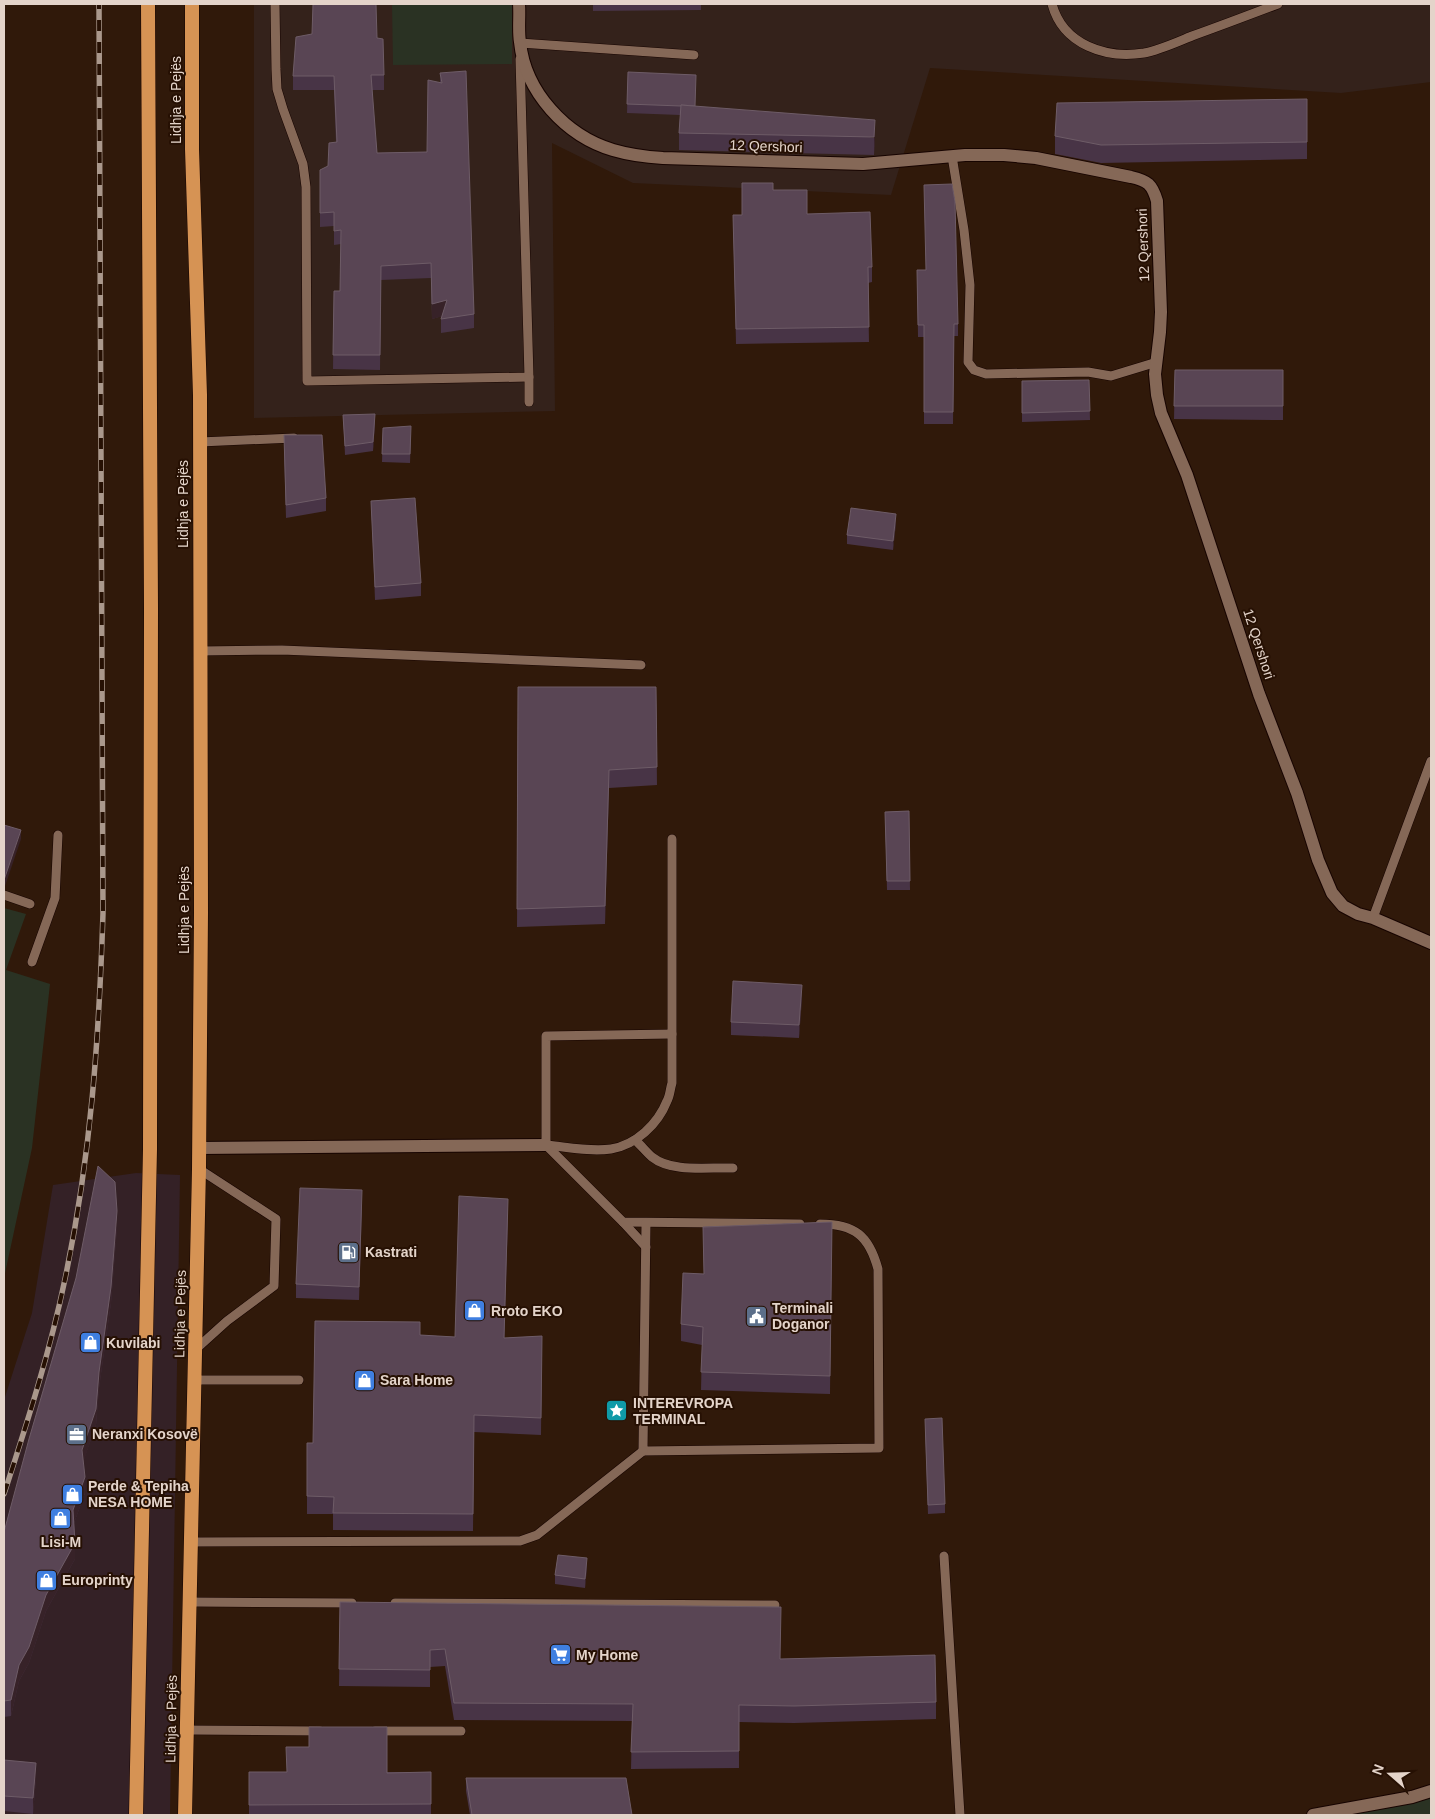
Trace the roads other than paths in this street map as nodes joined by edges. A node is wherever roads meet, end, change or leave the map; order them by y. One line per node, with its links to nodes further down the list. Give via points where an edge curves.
1 (148, 4): 53 (highway, Lidhja e Pejës, via 150,1149)
2 (192, 4): 14 (highway, Lidhja e Pejës, via 192,149)
3 (275, 4): 11 (lane, via 278,89 282,109 303,164 306,187 306,381)
4 (520, 4): 7 (street, 12 Qershori)
5 (1052, 4): 6 (lane, via 1071,37 1104,52 1122,54 1145,53)
6 (1278, 4)
7 (520, 43): 8 (lane); 9 (street, 12 Qershori, via 529,78 545,103 563,123 612,150 663,158 863,164); 11 (lane)
8 (694, 55)
9 (952, 156): 10 (street, 12 Qershori, via 1036,158 1143,179 1153,187 1157,200 1161,312); 10 (lane, via 970,285 968,362 974,370 986,374 1088,372 1111,376)
10 (1157, 362): 22 (street, 12 Qershori, via 1155,374 1161,413 1187,475 1318,860 1332,893 1343,906)
11 (529, 377): 12 (lane)
12 (529, 402)
13 (301, 438): 14 (lane)
14 (200, 442): 15 (highway, Lidhja e Pejës)
15 (200, 651): 16 (lane, via 282,650); 28 (highway, Lidhja e Pejës)
16 (641, 665)
17 (1431, 761): 22 (lane)
18 (58, 834): 24 (lane, via 55,898)
19 (672, 839): 25 (lane)
20 (4, 895): 21 (lane)
21 (30, 904)
22 (1373, 918): 23 (street, 12 Qershori)
23 (1431, 943)
24 (32, 962)
25 (672, 1034): 26 (lane, via 672,1083 668,1101 658,1119); 27 (lane, via 546,1036)
26 (635, 1140): 27 (lane, via 603,1150); 29 (lane, via 664,1164)
27 (546, 1145): 28 (street); 31 (lane)
28 (199, 1148): 30 (highway, Lidhja e Pejës)
29 (733, 1168)
30 (199, 1169): 36 (highway, Lidhja e Pejës); 36 (lane, via 276,1219 276,1229 274,1286)
31 (623, 1222): 32 (lane); 35 (lane)
32 (646, 1223): 33 (lane); 35 (lane)
33 (805, 1224)
34 (815, 1224): 39 (lane, via 855,1231 874,1252 879,1287 879,1448)
35 (646, 1247): 39 (lane)
36 (196, 1349): 37 (highway, Lidhja e Pejës)
37 (195, 1380): 38 (lane); 40 (highway, Lidhja e Pejës)
38 (299, 1380)
39 (643, 1452): 40 (lane, via 537,1535 520,1541)
40 (192, 1542): 42 (highway, Lidhja e Pejës)
41 (944, 1556): 55 (lane)
42 (191, 1602): 43 (lane); 46 (highway, Lidhja e Pejës)
43 (359, 1603)
44 (389, 1603): 45 (lane)
45 (775, 1605)
46 (187, 1730): 47 (lane); 54 (highway, Lidhja e Pejës)
47 (334, 1731)
48 (363, 1731): 49 (lane)
49 (461, 1732)
50 (1431, 1791): 51 (street)
51 (1412, 1797): 52 (street); 56 (street)
52 (1431, 1798)
53 (136, 1815)
54 (185, 1815)
55 (960, 1815)
56 (1313, 1815)

